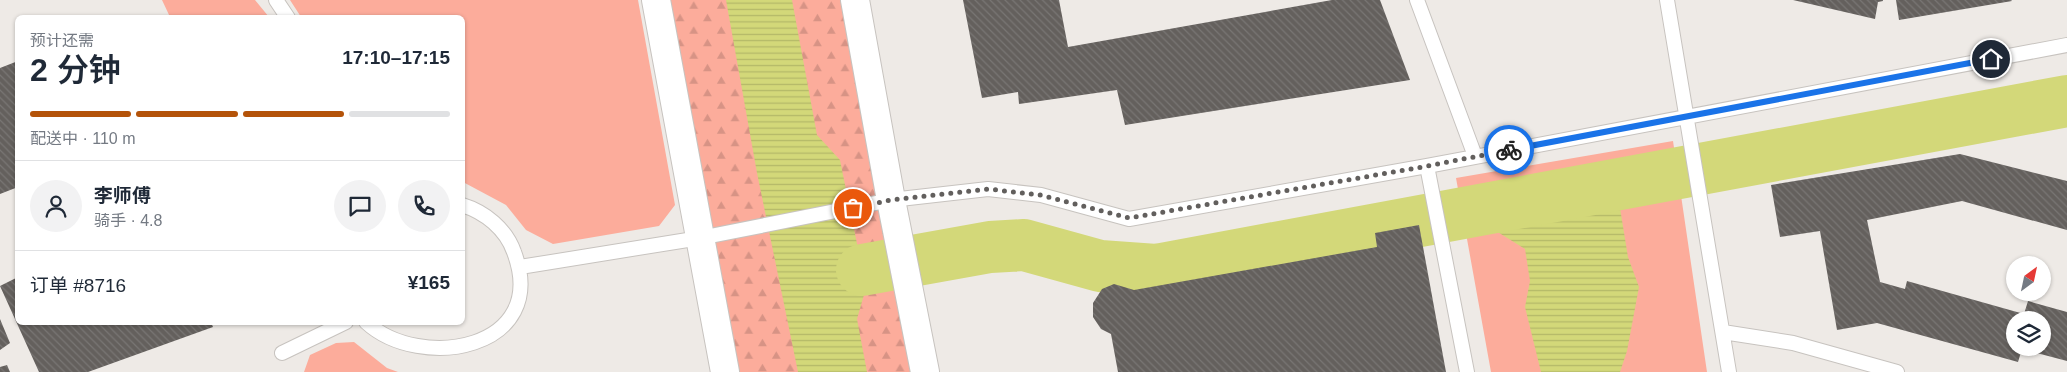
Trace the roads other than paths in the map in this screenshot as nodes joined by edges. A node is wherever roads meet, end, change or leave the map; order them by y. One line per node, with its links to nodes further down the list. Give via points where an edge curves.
1 (276, 0): 6 (lane)
2 (656, 0): 13 (street)
3 (855, 0): 11 (street)
4 (1417, 0): 9 (lane)
5 (1667, 0): 8 (lane)
6 (286, 15)
7 (2067, 45): 8 (lane)
8 (1688, 117): 9 (lane); 17 (lane)
9 (1475, 156): 10 (lane)
10 (1428, 166): 11 (lane, via 1129,218 1040,195 988,189); 23 (lane)
11 (891, 200): 13 (lane); 22 (street)
12 (465, 206): 14 (lane, via 496,224 512,244)
13 (700, 238): 14 (lane); 21 (street)
14 (520, 267): 20 (lane, via 521,296 512,323 494,346)
15 (340, 325): 18 (lane)
16 (368, 325): 19 (lane, via 375,337)
17 (1723, 332): 24 (lane); 25 (lane, via 1793,344)
18 (282, 353)
19 (395, 354)
20 (478, 356)
21 (725, 372)
22 (925, 372)
23 (1467, 372)
24 (1729, 372)
25 (1896, 372)

